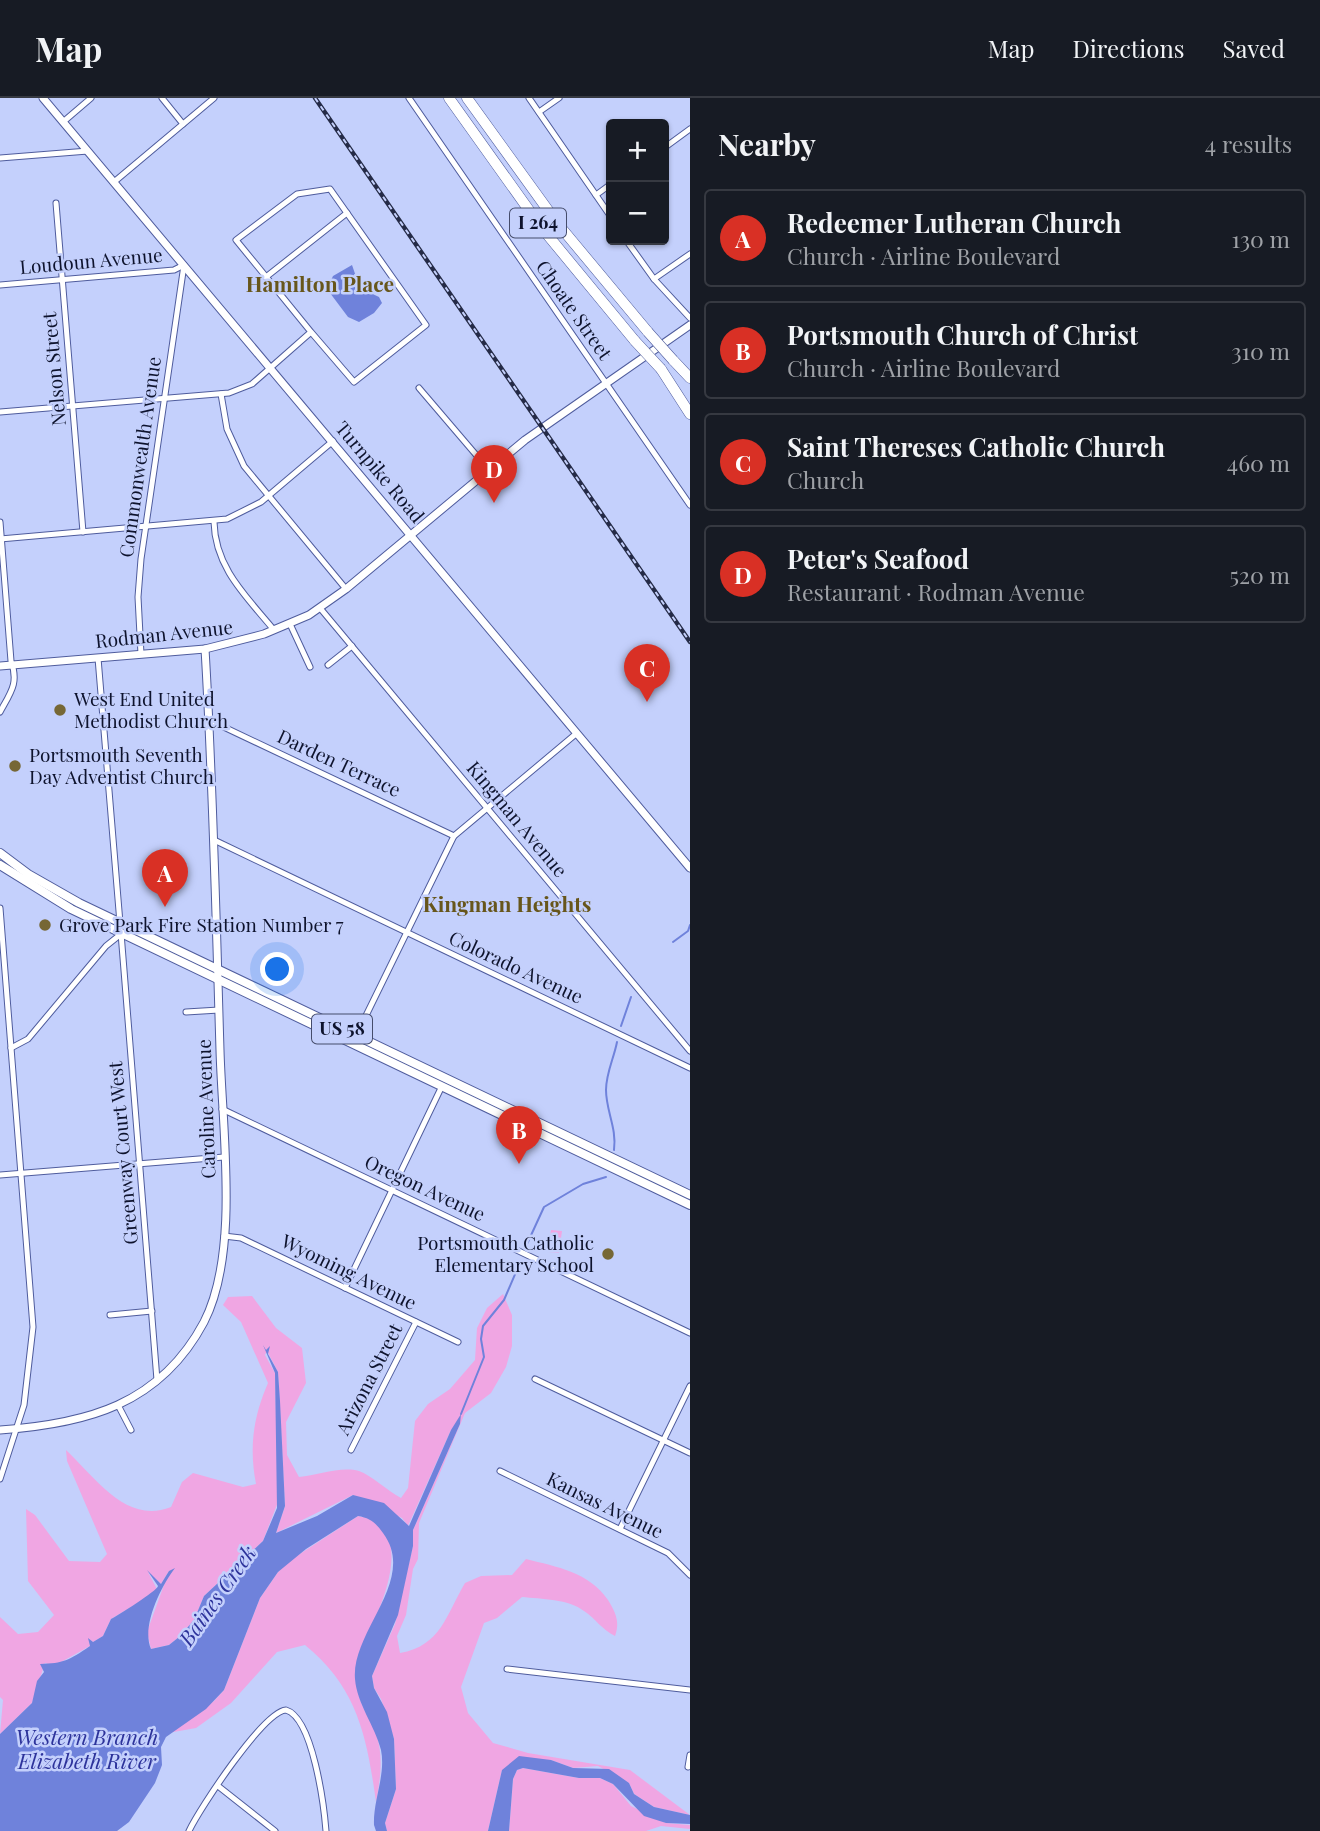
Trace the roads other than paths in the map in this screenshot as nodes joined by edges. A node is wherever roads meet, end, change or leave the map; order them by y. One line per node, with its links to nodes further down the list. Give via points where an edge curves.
1 (43, 98): 11 (street, Turnpike Road)
2 (91, 98): 11 (street)
3 (162, 98): 12 (street)
4 (214, 98): 12 (street)
5 (408, 98): 36 (street, Choate Street)
6 (449, 98): 34 (highway, I 264, bridge, via 541,227)
7 (467, 98): 35 (highway, I 264, bridge, via 558,224)
8 (529, 98): 10 (street)
9 (559, 98): 10 (street)
10 (539, 112): 19 (street)
11 (63, 121): 15 (street, Turnpike Road)
12 (183, 124): 17 (street)
13 (690, 129): 14 (street)
14 (669, 144)
15 (88, 151): 16 (street); 17 (street, Turnpike Road)
16 (0, 158)
17 (114, 182): 25 (street, Turnpike Road)
18 (606, 188): 19 (street)
19 (596, 195): 21 (street)
20 (56, 203): 28 (street, Nelson Street)
21 (606, 210)
22 (347, 214): 26 (street); 26 (street, via 330,189 297,194 236,240); 32 (street, via 426,325 354,382)
23 (630, 245): 27 (street)
24 (690, 254): 27 (street)
25 (184, 265): 28 (street, Loudoun Avenue, via 174,270); 33 (street, Turnpike Road); 39 (street, Commonwealth Avenue)
26 (266, 277): 32 (street)
27 (654, 279): 30 (street)
28 (63, 280): 29 (street, Loudoun Avenue); 41 (street, Nelson Street)
29 (0, 285)
30 (690, 318)
31 (690, 326): 36 (street, Rodman Avenue)
32 (311, 332): 33 (street)
33 (271, 368): 38 (street, via 244,388); 44 (street, Turnpike Road)
34 (661, 369): 40 (highway, I 264); 43 (highway)
35 (690, 376)
36 (606, 383): 45 (street, Rodman Avenue); 47 (street, Choate Street)
37 (419, 388): 45 (street)
38 (221, 394): 39 (street); 46 (street, via 237,454)
39 (164, 399): 41 (street); 50 (street, Commonwealth Avenue)
40 (690, 401)
41 (73, 406): 42 (street); 51 (street, Nelson Street)
42 (0, 412)
43 (690, 414)
44 (333, 441): 46 (street); 52 (street, Turnpike Road)
45 (489, 470): 52 (street, Rodman Avenue)
46 (268, 495): 49 (street, via 239,514); 54 (street)
47 (690, 505)
48 (0, 522): 53 (street)
49 (214, 522): 50 (street); 57 (street, via 223,566)
50 (145, 527): 51 (street); 60 (street, Commonwealth Avenue, via 138,597)
51 (83, 532): 53 (street)
52 (412, 535): 54 (street, Rodman Avenue); 68 (street, Turnpike Road)
53 (1, 539): 62 (street)
54 (346, 589): 55 (street, Rodman Avenue)
55 (320, 608): 56 (street, Rodman Avenue); 58 (street, Kingman Avenue)
56 (290, 624): 57 (street, Rodman Avenue); 65 (street)
57 (274, 630): 59 (street, Rodman Avenue)
58 (352, 646): 63 (street); 69 (street, Kingman Avenue)
59 (205, 649): 60 (street, Rodman Avenue); 67 (street, Caroline Avenue)
60 (141, 654): 61 (street, Rodman Avenue)
61 (98, 658): 62 (street, Rodman Avenue); 77 (street, Greenway Court West)
62 (12, 665): 64 (street, Rodman Avenue); 66 (street, via 15,684)
63 (328, 665)
64 (0, 666)
65 (310, 667)
66 (0, 712)
67 (209, 720): 70 (street, Darden Terrace); 71 (street, Caroline Avenue)
68 (578, 733): 69 (street); 74 (street, Turnpike Road)
69 (488, 808): 70 (street); 86 (street, Kingman Avenue)
70 (454, 836): 78 (street)
71 (214, 840): 78 (street, Colorado Avenue); 80 (street, Caroline Avenue)
72 (0, 853): 77 (main road, US 58, via 53,889)
73 (0, 865): 79 (main road, US 58, via 55,901)
74 (690, 868)
75 (0, 908): 76 (street)
76 (1, 922): 85 (street)
77 (120, 923): 79 (street, Greenway Court West); 80 (main road, US 58)
78 (405, 932): 84 (street); 87 (street, Colorado Avenue)
79 (121, 934): 81 (main road, US 58); 85 (street, via 28,1039); 91 (street, Greenway Court West)
80 (218, 969): 81 (street, Caroline Avenue); 84 (main road, US 58)
81 (218, 980): 82 (street, Caroline Avenue); 84 (main road, US 58)
82 (219, 1010): 83 (street); 89 (street, Caroline Avenue)
83 (186, 1012)
84 (354, 1039): 88 (main road, US 58)
85 (11, 1048): 92 (street)
86 (690, 1051)
87 (690, 1068)
88 (444, 1082): 94 (main road, US 58); 95 (street)
89 (222, 1109): 90 (street, Caroline Avenue); 95 (street, Oregon Avenue)
90 (224, 1157): 91 (street); 98 (street, Caroline Avenue)
91 (139, 1164): 92 (street); 100 (street, Greenway Court West)
92 (22, 1173): 93 (street); 109 (street, via 33,1327)
93 (0, 1175)
94 (648, 1180): 96 (main road, US 58); 97 (main road, US 58)
95 (392, 1190): 99 (street); 103 (street, Oregon Avenue)
96 (690, 1195)
97 (690, 1205)
98 (224, 1236): 99 (street, Wyoming Avenue, via 241,1238); 106 (street, Caroline Avenue, via 219,1282 209,1310 185,1350)
99 (345, 1288): 102 (street, Wyoming Avenue)
100 (152, 1311): 101 (street); 106 (street, Greenway Court West)
101 (110, 1315)
102 (416, 1322): 104 (street, Wyoming Avenue); 113 (street, Arizona Street)
103 (690, 1333)
104 (458, 1342)
105 (535, 1379): 112 (street)
106 (157, 1380): 108 (street, Caroline Avenue)
107 (690, 1386): 112 (street)
108 (118, 1405): 109 (street, Caroline Avenue, via 65,1424); 111 (street)
109 (19, 1429): 110 (street, Caroline Avenue); 116 (street)
110 (0, 1430)
111 (131, 1430)
112 (664, 1440): 114 (street); 117 (street)
113 (351, 1450)
114 (690, 1453)
115 (500, 1471): 117 (street, Kansas Avenue)
116 (0, 1479)
117 (620, 1529): 118 (street, Kansas Avenue, via 667,1553)
118 (690, 1575)
119 (507, 1669): 120 (street)
120 (690, 1690)
121 (690, 1755): 122 (street)
122 (688, 1767)
123 (218, 1786): 124 (street); 125 (street); 126 (street, via 272,1716 292,1712 299,1719 319,1776)
124 (189, 1831)
125 (275, 1831)
126 (326, 1831)

